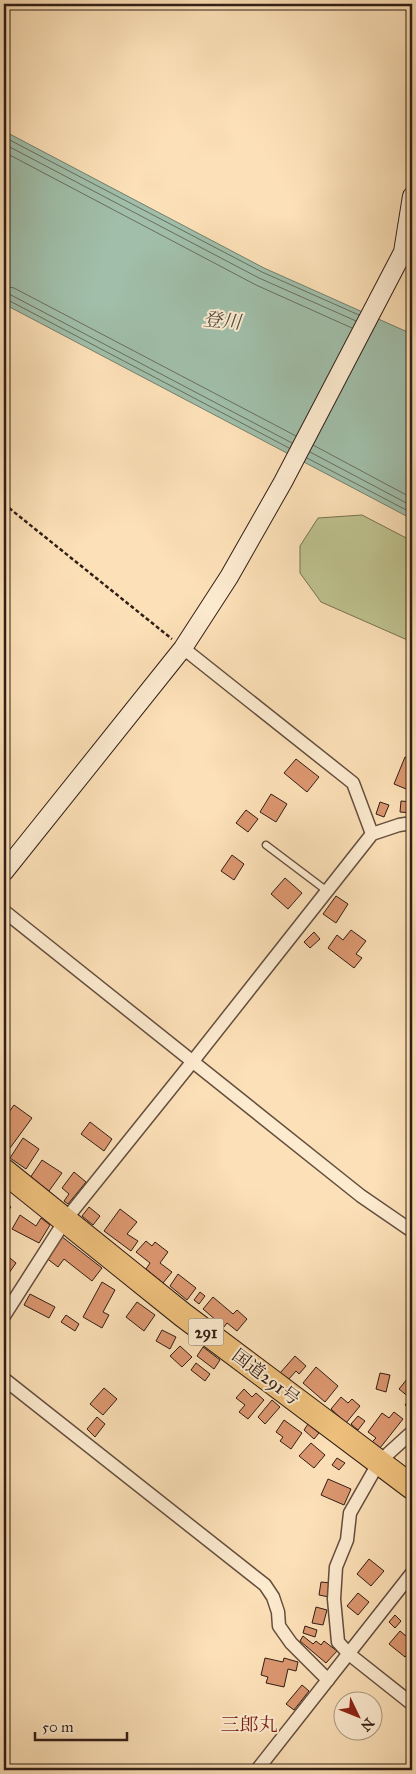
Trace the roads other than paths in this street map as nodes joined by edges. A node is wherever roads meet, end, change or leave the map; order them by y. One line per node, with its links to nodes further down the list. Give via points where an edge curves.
1 (412, 196): 2 (street, via 403,252 386,286 283,482)
2 (183, 648): 4 (street, via 352,783); 6 (street)
3 (412, 824): 4 (street)
4 (372, 834): 7 (street)
5 (266, 845): 7 (lane)
6 (4, 872)
7 (327, 891): 9 (street)
8 (4, 912): 9 (street)
9 (194, 1061): 11 (street); 12 (street, via 361,1196)
10 (4, 1171): 11 (highway, 国道291号 / 291)
11 (66, 1219): 13 (street); 16 (highway, 国道291号 / 291, via 183,1315)
12 (412, 1231)
13 (4, 1316)
14 (4, 1379): 20 (street, via 265,1586 273,1597 279,1626 291,1643)
15 (412, 1432): 16 (street)
16 (379, 1462): 17 (highway, 国道291号 / 291); 19 (street, via 350,1513 346,1540 336,1567 334,1599 338,1642)
17 (412, 1487)
18 (412, 1573): 19 (street)
19 (349, 1654): 20 (street); 21 (street)
20 (328, 1680): 22 (street)
21 (412, 1704)
22 (257, 1770)

